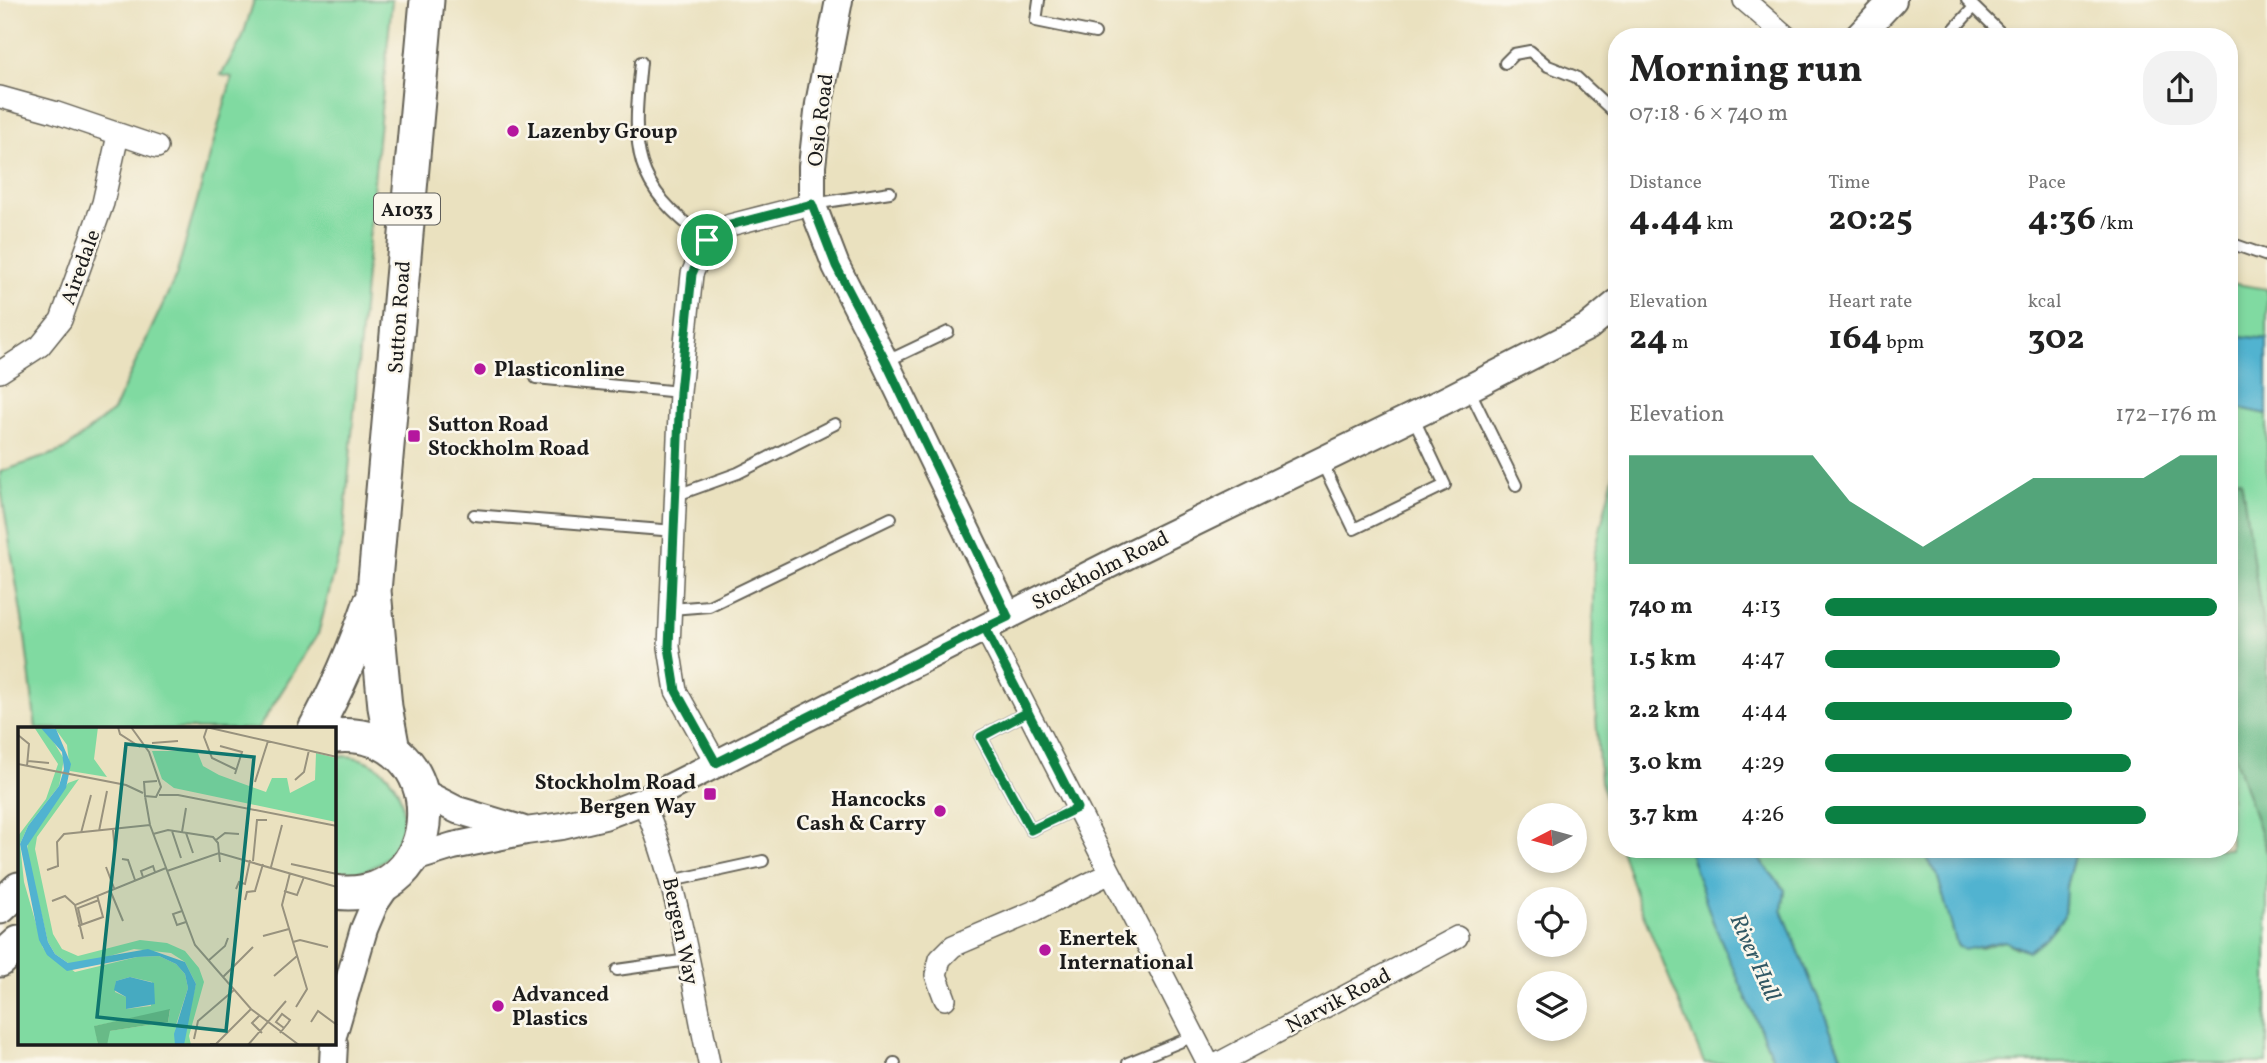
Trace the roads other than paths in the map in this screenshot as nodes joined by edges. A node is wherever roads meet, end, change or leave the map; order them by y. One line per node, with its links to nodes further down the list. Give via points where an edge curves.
1 (427, 0): 38 (highway, Sutton Road / A1033)
2 (839, 0): 19 (street, Oslo Road, via 819,104)
3 (1039, 0): 11 (lane, via 1036,21)
4 (1744, 0): 7 (street)
5 (1893, 0): 8 (street)
6 (1970, 4): 9 (lane); 10 (lane)
7 (1777, 28)
8 (1867, 28)
9 (1953, 28)
10 (1995, 28)
11 (1095, 33)
12 (641, 62): 20 (lane, via 635,120 645,173 665,205)
13 (1505, 63): 15 (lane, via 1514,54 1530,51 1548,66 1576,77)
14 (0, 97): 16 (street)
15 (1608, 107)
16 (118, 135): 17 (street); 26 (street, Airedale, via 103,203 61,320 40,346)
17 (157, 147)
18 (890, 192): 19 (lane)
19 (812, 204): 20 (street, via 730,225); 25 (street, Oslo Road, via 836,266)
20 (707, 240): 29 (street, via 692,274)
21 (2238, 246): 22 (lane)
22 (2267, 256)
23 (1608, 310): 28 (street, Stockholm Road, via 1588,327)
24 (948, 332): 25 (lane)
25 (886, 362): 40 (street, Oslo Road)
26 (0, 372)
27 (536, 378): 29 (lane)
28 (1469, 388): 30 (street, Stockholm Road); 33 (lane)
29 (680, 392): 34 (street)
30 (1413, 417): 32 (street, Stockholm Road); 32 (lane, via 1446,485 1354,529)
31 (835, 424): 34 (lane, via 738,473)
32 (1321, 461): 40 (street, Stockholm Road)
33 (1516, 485)
34 (677, 495): 37 (street)
35 (474, 515): 37 (lane)
36 (891, 518): 39 (lane, via 709,606)
37 (675, 531): 39 (street)
38 (374, 591): 42 (highway, A1033, via 358,640); 44 (highway, A1033)
39 (671, 609): 45 (street, via 669,647 676,691)
40 (997, 622): 41 (street); 45 (street, Stockholm Road)
41 (1028, 712): 48 (street); 48 (lane, via 981,737 1031,830)
42 (316, 727)
43 (336, 736): 44 (highway, via 373,739)
44 (393, 750): 46 (highway, via 411,769)
45 (716, 763): 47 (street, Stockholm Road)
46 (422, 792): 49 (street, via 457,810); 51 (highway, via 425,816 421,838)
47 (643, 801): 49 (street, Stockholm Road, via 604,816); 53 (street, Bergen Way)
48 (1077, 808): 52 (street)
49 (526, 831): 51 (street, Stockholm Road, via 453,846)
50 (763, 861): 53 (lane)
51 (402, 869): 55 (highway, via 371,889); 63 (street, via 375,903)
52 (1110, 873): 62 (street, via 953,946 940,959 936,975); 64 (street)
53 (671, 881): 59 (street, Bergen Way)
54 (18, 890): 56 (highway)
55 (336, 892)
56 (0, 907)
57 (1457, 937): 68 (street, Narvik Road)
58 (18, 944): 60 (highway)
59 (688, 960): 61 (lane); 65 (street, Bergen Way)
60 (0, 961)
61 (617, 970)
62 (945, 999)
63 (336, 1020)
64 (1194, 1036): 66 (lane); 67 (street)
65 (709, 1063)
66 (1128, 1063)
67 (1208, 1063)
68 (1219, 1063)

